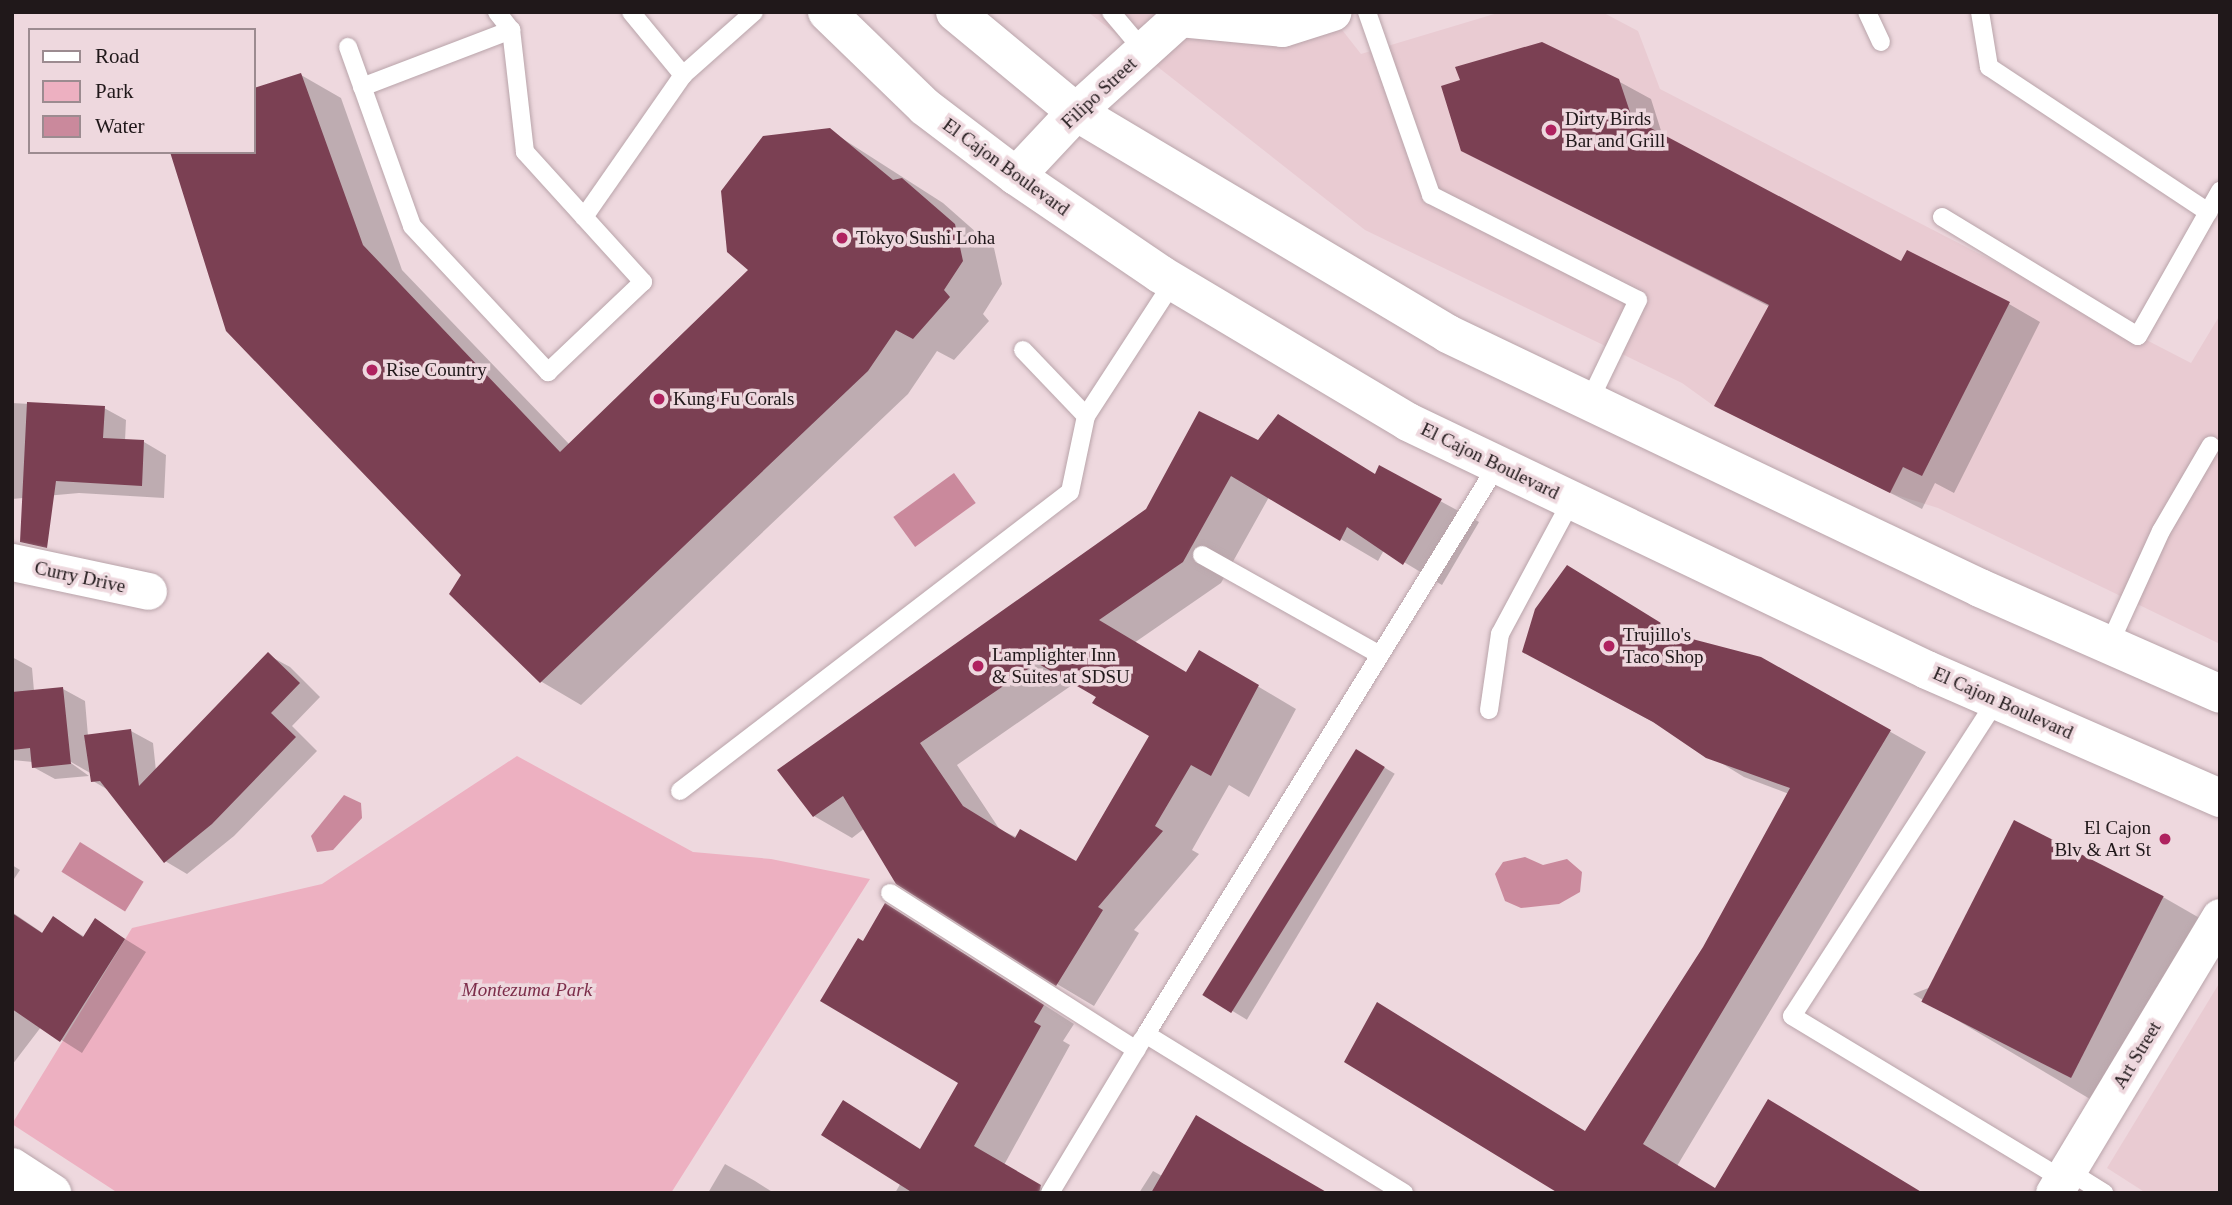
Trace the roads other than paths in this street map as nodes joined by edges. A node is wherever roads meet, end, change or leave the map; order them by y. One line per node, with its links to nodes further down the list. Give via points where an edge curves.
1 (497, 12): 12 (lane)
2 (631, 12): 16 (lane)
3 (754, 12): 16 (lane)
4 (827, 12): 19 (main road, El Cajon Boulevard, via 925,107)
5 (956, 12): 18 (main road)
6 (1111, 12): 15 (lane)
7 (1333, 12): 11 (main road, via 1283,28)
8 (1367, 12): 26 (lane, via 1432,195 1638,300)
9 (1867, 12): 13 (lane)
10 (1980, 12): 21 (lane, via 1989,67)
11 (1181, 15): 15 (main road, Filipo Street)
12 (511, 30): 17 (lane); 22 (lane, via 525,152)
13 (1881, 42)
14 (348, 47): 17 (lane)
15 (1144, 51): 18 (main road, Filipo Street)
16 (683, 75): 22 (lane)
17 (362, 87): 22 (lane, via 412,226 548,372 643,282)
18 (1076, 113): 19 (main road, Filipo Street); 26 (main road, via 1448,334)
19 (1016, 176): 24 (main road, El Cajon Boulevard)
20 (2220, 191): 21 (lane)
21 (2207, 212): 23 (lane, via 2138,336)
22 (584, 217)
23 (1942, 218)
24 (1174, 282): 27 (lane); 29 (main road, El Cajon Boulevard, via 1408,422)
25 (1023, 350): 27 (lane)
26 (1589, 402): 34 (main road, via 1980,589)
27 (1086, 416): 39 (lane, via 1070,492)
28 (2211, 445): 34 (lane, via 2161,531)
29 (1498, 464): 30 (main road, El Cajon Boulevard); 35 (lane)
30 (1572, 500): 37 (main road, El Cajon Boulevard); 38 (lane, via 1500,634)
31 (1202, 555): 35 (lane)
32 (12, 562): 33 (street, Curry Drive)
33 (148, 591)
34 (2109, 645): 36 (main road)
35 (1380, 655): 43 (lane)
36 (2220, 694)
37 (1996, 701): 40 (main road, El Cajon Boulevard); 46 (lane, via 1792,1016)
38 (1489, 709)
39 (680, 791)
40 (2220, 798)
41 (890, 893): 44 (lane)
42 (2220, 917): 46 (street, Art Street)
43 (1146, 1034): 44 (lane); 49 (lane)
44 (1136, 1050): 48 (lane)
45 (12, 1167): 47 (main road)
46 (2061, 1180): 50 (lane)
47 (51, 1193)
48 (1050, 1193)
49 (1404, 1193)
50 (2104, 1193)

